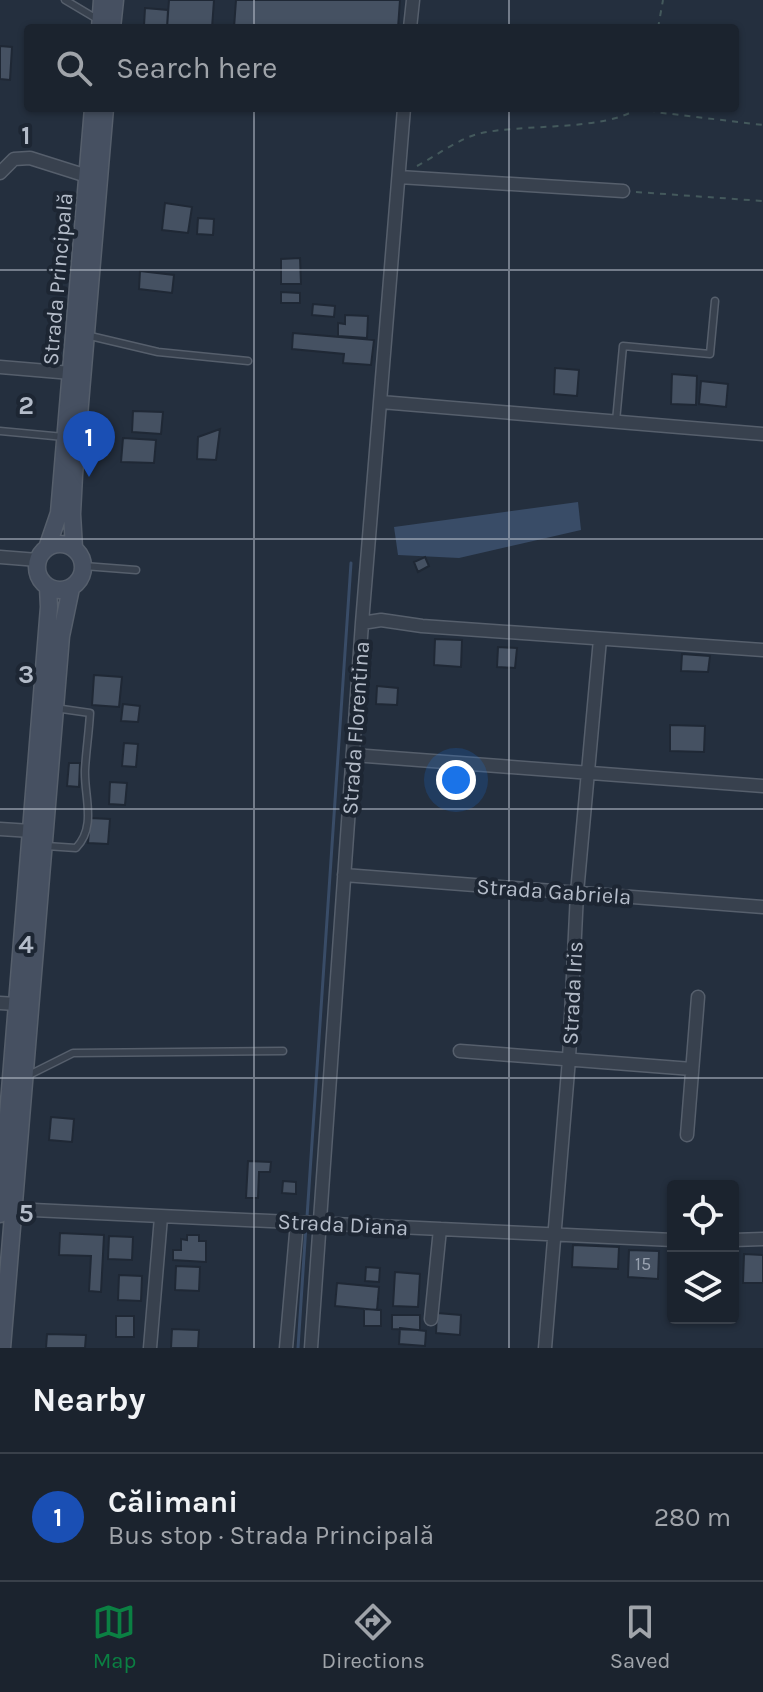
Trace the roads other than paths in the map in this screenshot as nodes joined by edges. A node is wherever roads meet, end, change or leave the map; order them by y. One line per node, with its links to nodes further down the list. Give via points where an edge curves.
1 (65, 0): 5 (lane)
2 (102, 0): 6 (main road)
3 (115, 0): 7 (main road)
4 (413, 0): 8 (street)
5 (101, 24)
6 (104, 24)
7 (105, 24)
8 (410, 24)
9 (93, 112): 13 (main road, Strada Principală)
10 (105, 112): 17 (main road, Strada Principală)
11 (404, 112): 14 (street, Strada Florentina)
12 (0, 173): 13 (street, via 14,159 30,158)
13 (87, 176): 20 (main road, Strada Principală)
14 (399, 177): 15 (street); 21 (street, Strada Florentina)
15 (623, 191)
16 (715, 301): 22 (lane, via 710,354 623,346)
17 (86, 335): 18 (lane, via 158,352); 26 (main road, Strada Principală)
18 (248, 361)
19 (0, 367): 20 (street)
20 (71, 373): 25 (main road, Strada Principală)
21 (381, 402): 22 (street); 33 (street, Strada Florentina)
22 (616, 421): 24 (street)
23 (0, 431): 25 (lane)
24 (763, 434)
25 (65, 437): 27 (main road, Strada Principală, via 59,513)
26 (74, 548): 27 (main road, via 63,544); 29 (main road)
27 (43, 554): 28 (street); 31 (main road, via 40,578)
28 (0, 557)
29 (84, 566): 30 (lane); 32 (main road)
30 (136, 570)
31 (48, 587): 32 (main road); 41 (main road)
32 (71, 588): 36 (main road)
33 (362, 623): 34 (street, via 381,620); 37 (street, Strada Florentina)
34 (600, 639): 35 (street); 38 (street, Strada Iris)
35 (763, 650)
36 (55, 708): 42 (main road); 42 (lane, via 90,713 88,817 85,838 76,848)
37 (353, 755): 38 (street); 43 (street, Strada Florentina)
38 (588, 773): 39 (street); 44 (street, Strada Iris)
39 (763, 786)
40 (0, 829): 41 (street)
41 (31, 831): 47 (main road)
42 (43, 846): 52 (main road)
43 (344, 875): 44 (street, Strada Gabriela); 57 (street, Strada Florentina)
44 (577, 893): 45 (street, Strada Gabriela); 50 (street, Strada Iris)
45 (763, 907)
46 (698, 997): 51 (street)
47 (8, 1004): 54 (main road)
48 (283, 1051): 52 (lane, via 73,1053)
49 (460, 1051): 50 (street)
50 (569, 1059): 51 (street); 59 (street, Strada Iris)
51 (692, 1069): 53 (street)
52 (23, 1077): 55 (main road)
53 (687, 1135)
54 (1, 1181): 55 (main road)
55 (6, 1211): 56 (street, Strada Diana); 64 (main road)
56 (161, 1217): 57 (street, Strada Diana); 65 (street)
57 (308, 1223): 58 (street, Strada Diana); 66 (street); 67 (street, Strada Florentina)
58 (440, 1229): 59 (street, Strada Diana); 63 (street)
59 (553, 1233): 61 (street, Strada Diana); 68 (street, Strada Iris)
60 (763, 1239): 62 (street)
61 (667, 1240)
62 (739, 1240)
63 (431, 1319)
64 (2, 1348)
65 (150, 1348)
66 (286, 1348)
67 (311, 1348)
68 (545, 1348)

